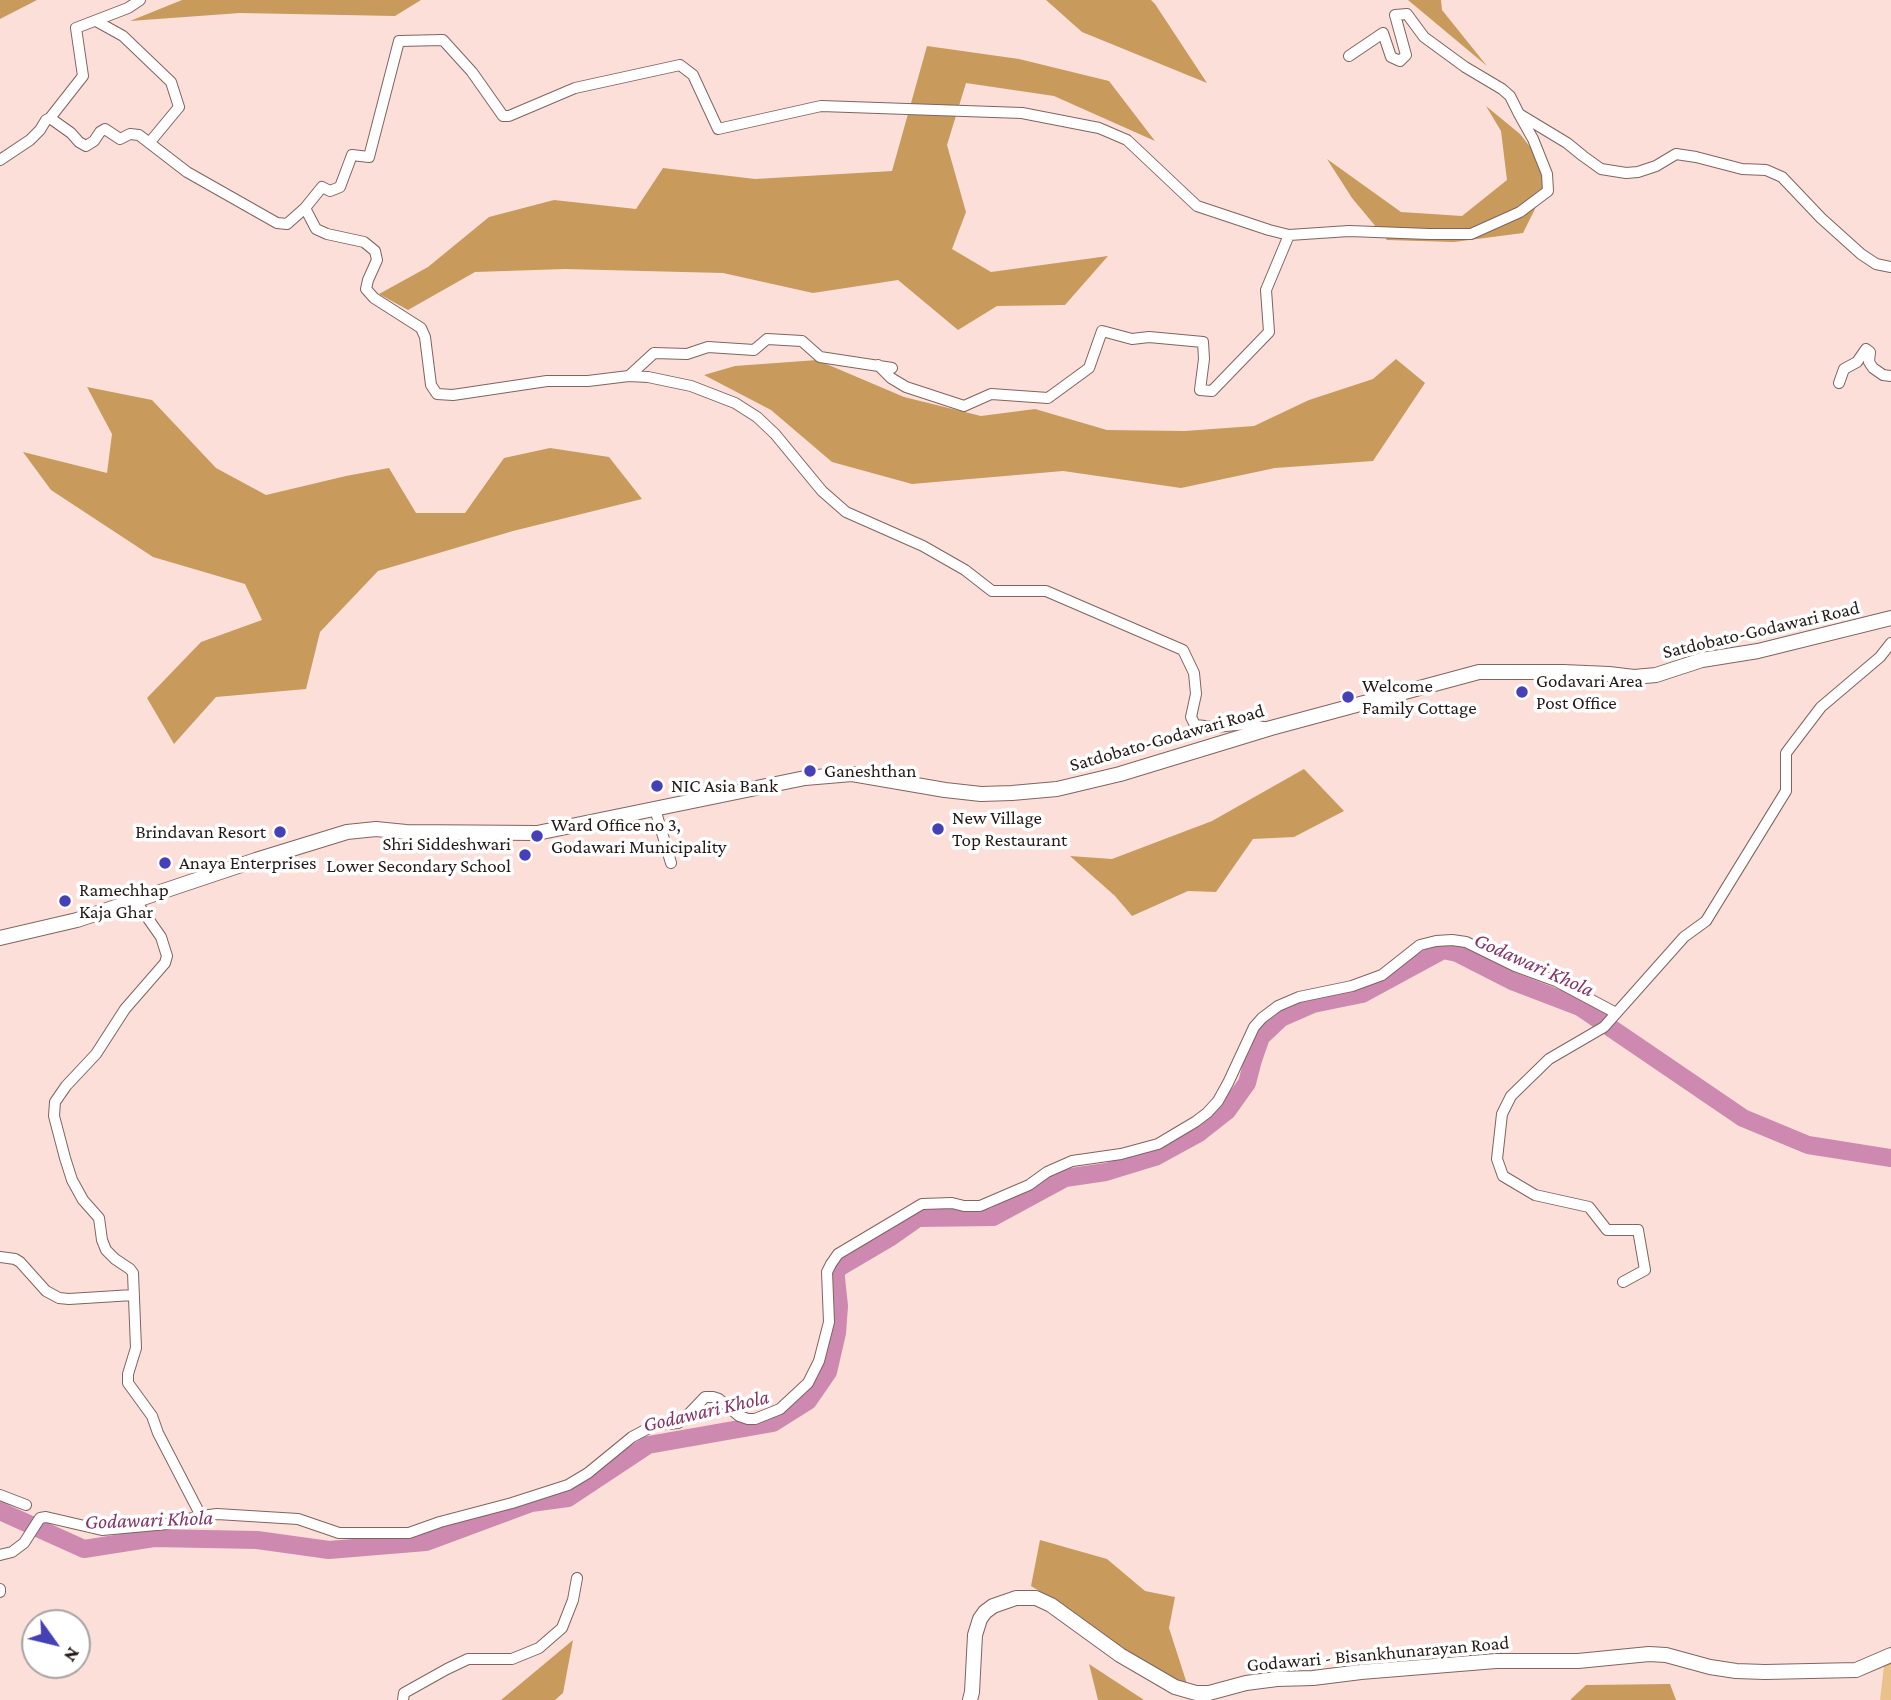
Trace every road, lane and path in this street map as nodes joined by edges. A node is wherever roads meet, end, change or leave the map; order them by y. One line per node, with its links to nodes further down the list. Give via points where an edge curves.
1 (140, 0): 2 (street)
2 (96, 21): 5 (street, via 76,28 83,76); 6 (street, via 122,36 171,82 179,107)
3 (1349, 56): 4 (street, via 1383,33 1391,57 1400,61 1406,55 1395,15 1407,14 1424,37 1510,96)
4 (1519, 114): 9 (street, via 1533,139 1548,191 1520,212 1471,234 1349,231); 10 (street, via 1601,169 1637,172 1676,154 1766,170 1782,177 1861,254)
5 (50, 118): 6 (street, via 86,146 105,129 120,139 130,134); 7 (street, via 30,140)
6 (150, 142): 8 (street, via 187,172 277,223 286,224)
7 (0, 160)
8 (305, 208): 9 (street, via 322,187 330,191 340,187 352,155 369,157 399,41 443,40 503,116 575,88 680,65 693,75 718,129 821,106 1022,113 1099,128 1127,140 1197,206); 13 (street, via 316,229 364,242 375,251 377,260 366,289 421,328 431,385 438,394)
9 (1289, 235): 11 (street, via 1266,290 1269,332 1212,391 1200,390 1203,342 1132,340 1102,331 1089,368 1048,398 991,394 964,405 906,387)
10 (1891, 267)
11 (878, 366): 12 (street); 13 (street, via 820,357 802,341 767,339 754,350 708,347 688,354 653,353)
12 (892, 368)
13 (629, 376): 18 (street, via 691,386 734,403 775,434 822,491 846,512 923,546 992,591 1046,591 1183,650 1194,673 1195,725)
14 (1891, 376): 15 (street, via 1873,368 1866,349 1857,362 1844,369)
15 (1839, 383)
16 (1891, 618): 18 (street, Satdobato-Godawari Road, via 1645,676 1479,672)
17 (1891, 643): 23 (street, via 1821,707 1786,753 1786,791 1706,921 1684,937)
18 (1271, 728): 19 (street, Satdobato-Godawari Road, via 1057,789 981,794 852,774 805,778)
19 (655, 809): 20 (street); 21 (street, Satdobato-Godawari Road, via 537,833 347,832)
20 (671, 863)
21 (135, 900): 22 (street, Satdobato-Godawari Road); 26 (street, via 161,937 165,963 125,1009 54,1107 72,1180 99,1217 109,1255 133,1273)
22 (0, 939)
23 (1616, 1013): 25 (street, via 1604,1027 1549,1059 1511,1096 1502,1114 1497,1159 1503,1176 1535,1195 1588,1207 1607,1230 1638,1230 1645,1270); 29 (street, via 1466,942 1436,940 1420,945 1382,975 1299,997 1262,1018 1217,1101 1195,1122 1158,1144 1072,1161 980,1206 922,1204 838,1255 827,1272 829,1322 819,1362 808,1383 780,1409 748,1419 719,1399 705,1397 678,1423 654,1425 632,1437 568,1485 409,1533 339,1533 298,1519)
24 (0, 1257): 26 (street, via 20,1262 46,1291 59,1298)
25 (1623, 1282)
26 (133, 1295): 29 (street, via 136,1348 128,1383 152,1416)
27 (0, 1495): 28 (street)
28 (26, 1505)
29 (201, 1516): 30 (street, via 102,1530 40,1518 24,1543)
30 (0, 1555)
31 (576, 1578): 33 (street, via 562,1628 539,1648 512,1659 468,1659 404,1693)
32 (1891, 1655): 34 (street, Godawari - Bisankhunarayan Road, via 1856,1670 1765,1672 1649,1654 1578,1661 1496,1661 1277,1679 1196,1693 1175,1687 1120,1655 1051,1605 1036,1598 1016,1598 993,1606 980,1619)
33 (403, 1700)
34 (970, 1700)

